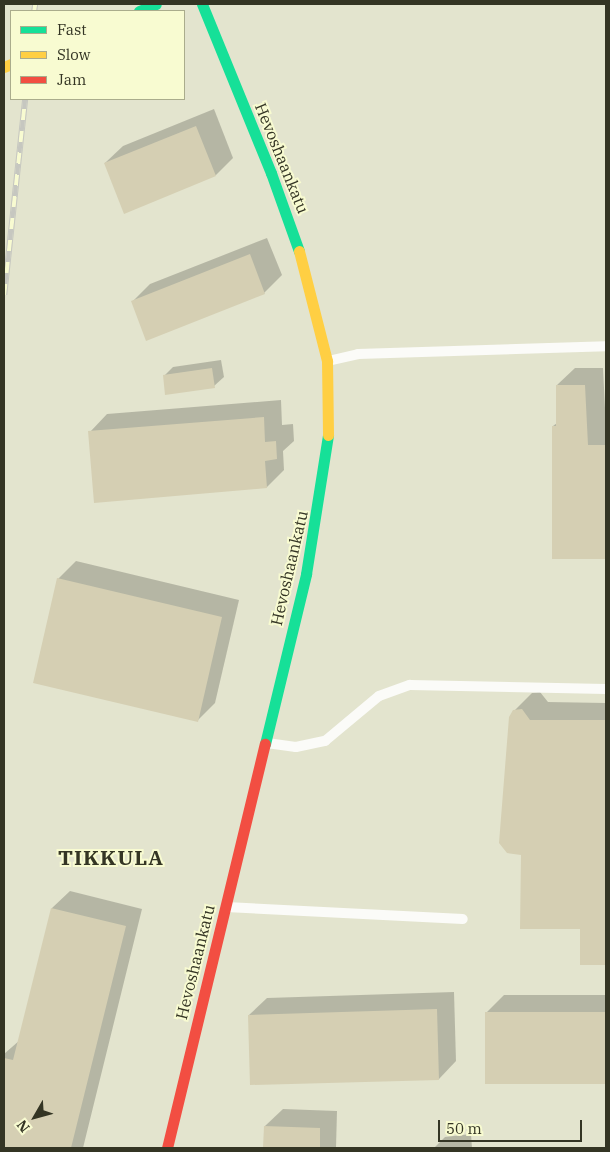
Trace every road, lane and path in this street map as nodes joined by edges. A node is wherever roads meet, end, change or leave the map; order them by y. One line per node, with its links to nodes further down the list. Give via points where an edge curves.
1 (156, 4): 3 (main road)
2 (202, 4): 5 (main road, Hevoshaankatu, via 293,232 308,277)
3 (141, 10)
4 (606, 346): 5 (lane, via 358,354)
5 (327, 361): 7 (main road, Hevoshaankatu, via 328,450 322,495)
6 (606, 689): 7 (lane, via 410,684 379,696 325,741 296,748)
7 (264, 743): 8 (main road, Hevoshaankatu)
8 (225, 906): 9 (lane); 10 (main road, Hevoshaankatu)
9 (463, 919)
10 (167, 1148)

